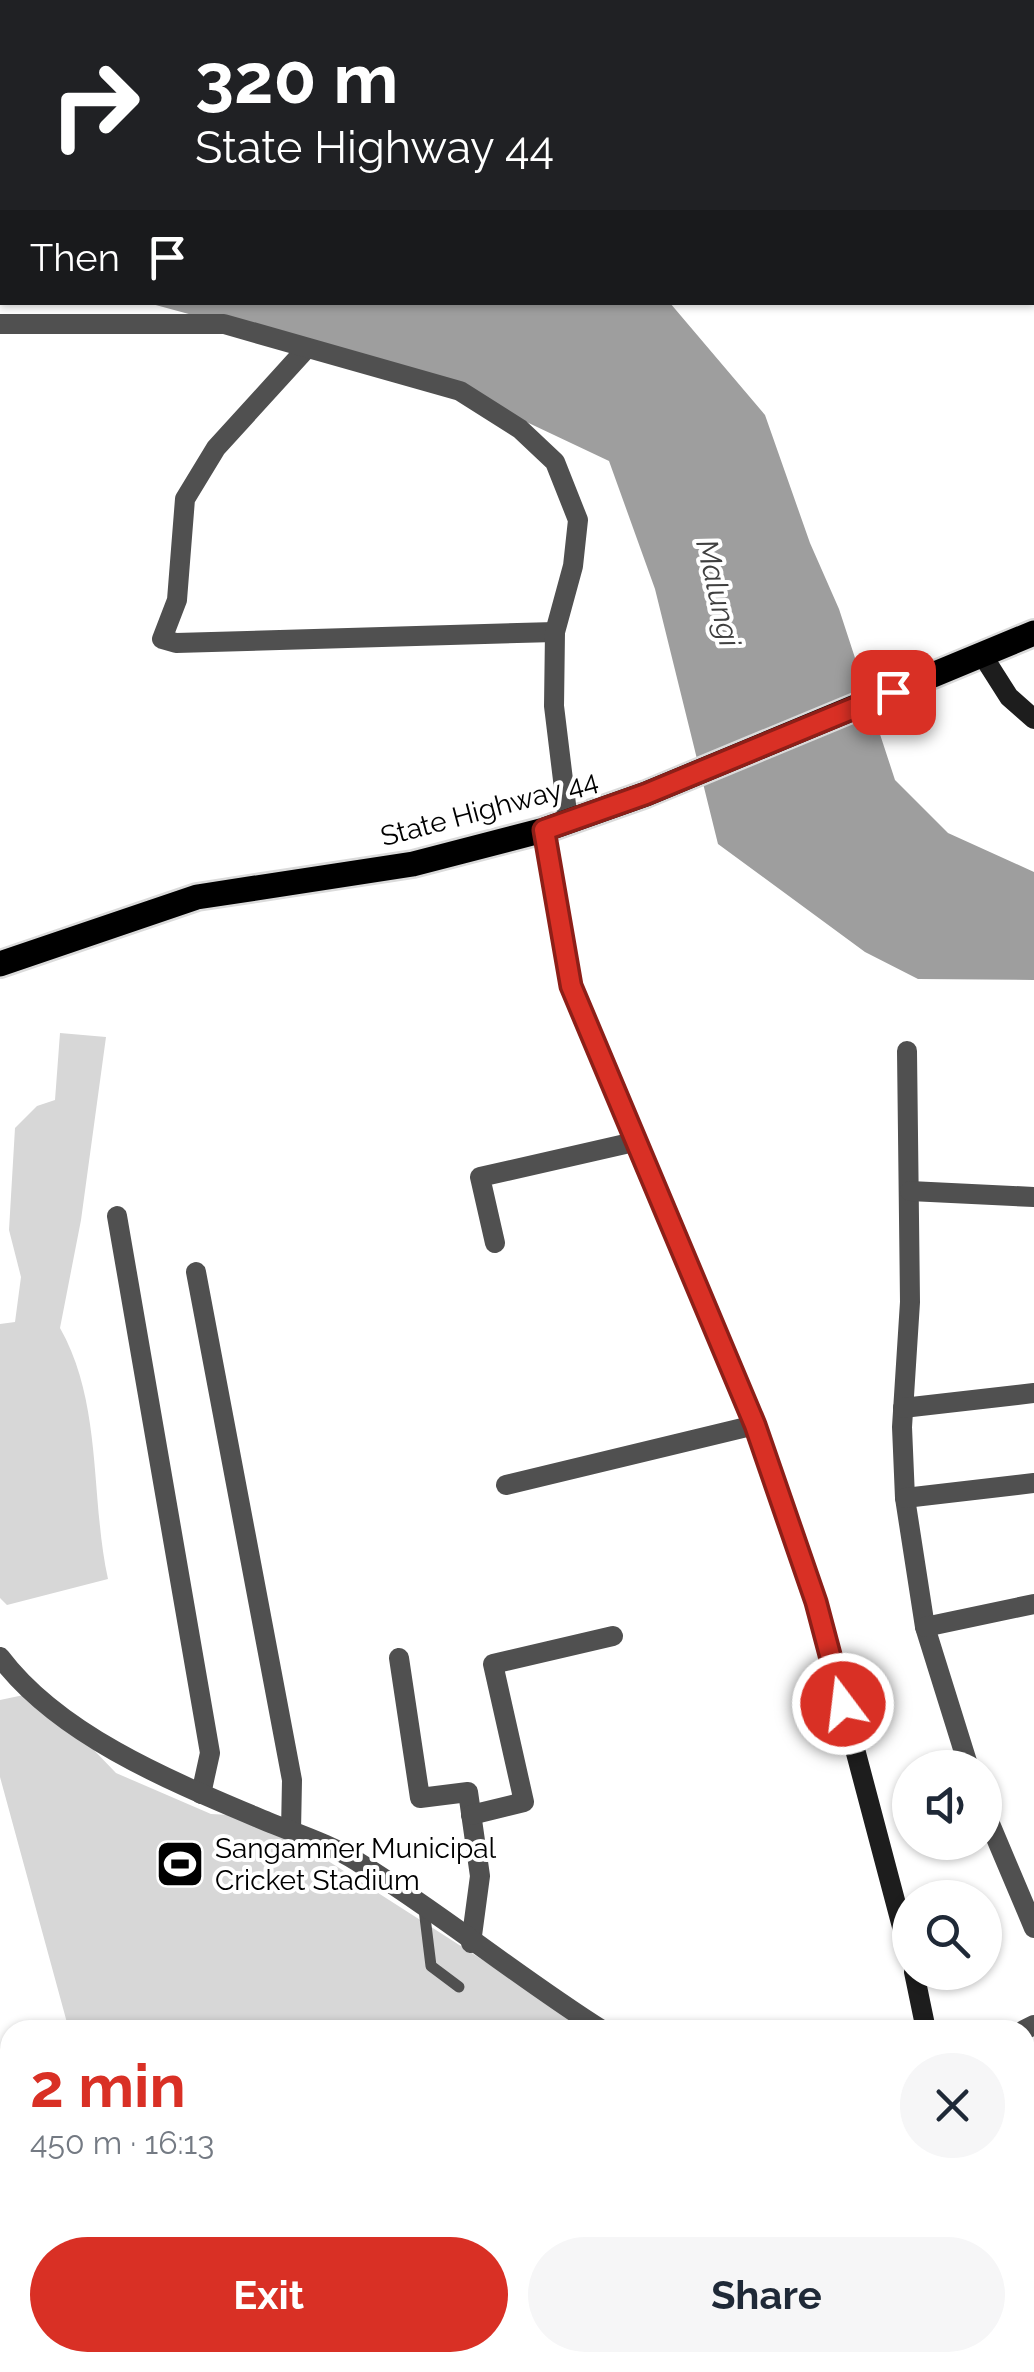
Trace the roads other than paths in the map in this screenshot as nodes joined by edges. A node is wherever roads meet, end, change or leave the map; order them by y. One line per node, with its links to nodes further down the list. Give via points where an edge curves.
1 (0, 324): 2 (street, via 224,324)
2 (307, 348): 3 (street, via 460,390 556,462 578,520); 3 (street, via 216,448 185,499 177,600 162,638 176,643)
3 (554, 632): 7 (street)
4 (1034, 634): 5 (main road, State Highway 44)
5 (972, 658): 6 (main road); 7 (main road, State Highway 44)
6 (1034, 719)
7 (556, 826): 8 (main road, State Highway 44, via 413,864 197,896); 10 (main road, via 571,986)
8 (0, 964)
9 (908, 1051): 11 (street)
10 (634, 1142): 14 (street, via 480,1177); 18 (main road)
11 (910, 1191): 12 (street); 17 (street)
12 (1034, 1197)
13 (117, 1216): 29 (street, via 210,1752)
14 (495, 1243)
15 (196, 1272): 31 (street, via 292,1780)
16 (1034, 1393): 17 (street)
17 (903, 1408): 21 (street)
18 (755, 1425): 20 (street); 33 (main road, via 816,1602)
19 (1034, 1482): 21 (street)
20 (506, 1485)
21 (905, 1498): 23 (street)
22 (1034, 1604): 23 (street)
23 (924, 1627): 28 (street)
24 (613, 1636): 30 (street, via 493,1664 524,1802)
25 (0, 1657): 27 (street)
26 (399, 1658): 30 (street, via 420,1798 468,1792)
27 (7, 1677): 29 (street, via 113,1748)
28 (963, 1750)
29 (202, 1794): 31 (street)
30 (472, 1816): 36 (street, via 480,1876)
31 (291, 1832): 34 (street, via 356,1860)
32 (1002, 1852): 35 (street)
33 (892, 1889)
34 (424, 1909): 36 (street); 37 (lane, via 432,1966)
35 (1034, 1928)
36 (470, 1942): 39 (street)
37 (459, 1987)
38 (918, 1990): 40 (main road)
39 (587, 2020)
40 (924, 2020)

